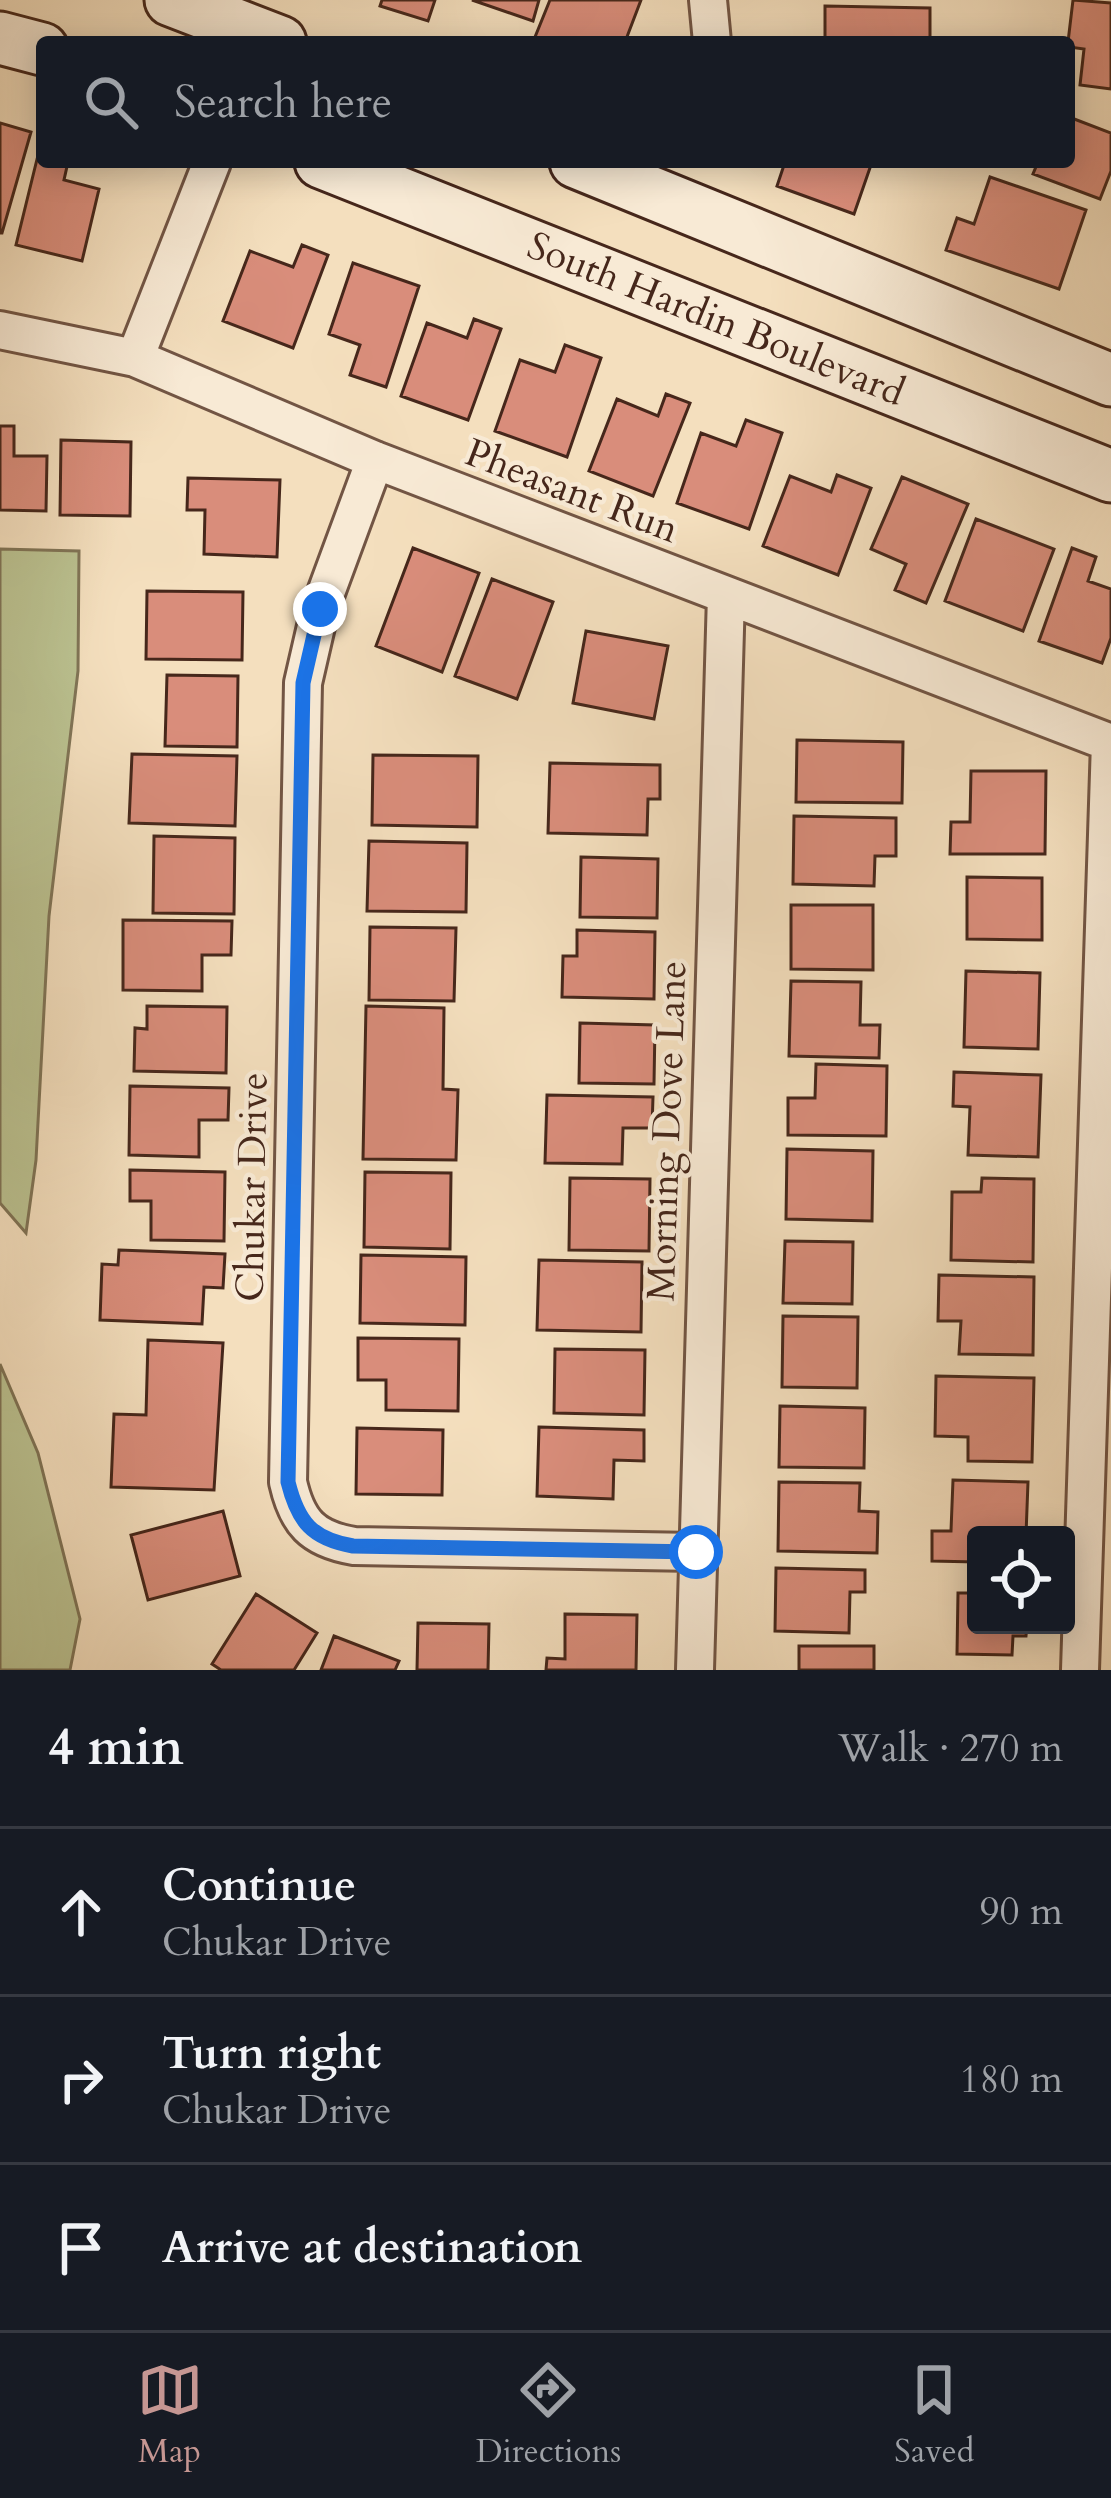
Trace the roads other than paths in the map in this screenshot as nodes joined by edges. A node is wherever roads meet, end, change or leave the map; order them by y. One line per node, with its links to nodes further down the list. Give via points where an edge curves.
1 (171, 0): 3 (main road)
2 (708, 0): 4 (street)
3 (262, 29)
4 (711, 36)
5 (0, 38): 6 (main road)
6 (36, 47)
7 (210, 168): 11 (street)
8 (336, 168): 14 (main road, South Hardin Boulevard)
9 (591, 168): 12 (main road)
10 (0, 330): 11 (street, Pheasant Run)
11 (135, 358): 13 (street, Pheasant Run)
12 (1111, 380)
13 (375, 460): 15 (street, Pheasant Run); 17 (street, Chukar Drive, via 320,609 303,683 293,1504 304,1527 353,1546)
14 (1111, 476)
15 (725, 595): 16 (street, Pheasant Run); 17 (street, Morning Dove Lane)
16 (1110, 743): 19 (street)
17 (696, 1552): 18 (street, Morning Dove Lane)
18 (694, 1670)
19 (1080, 1670)

